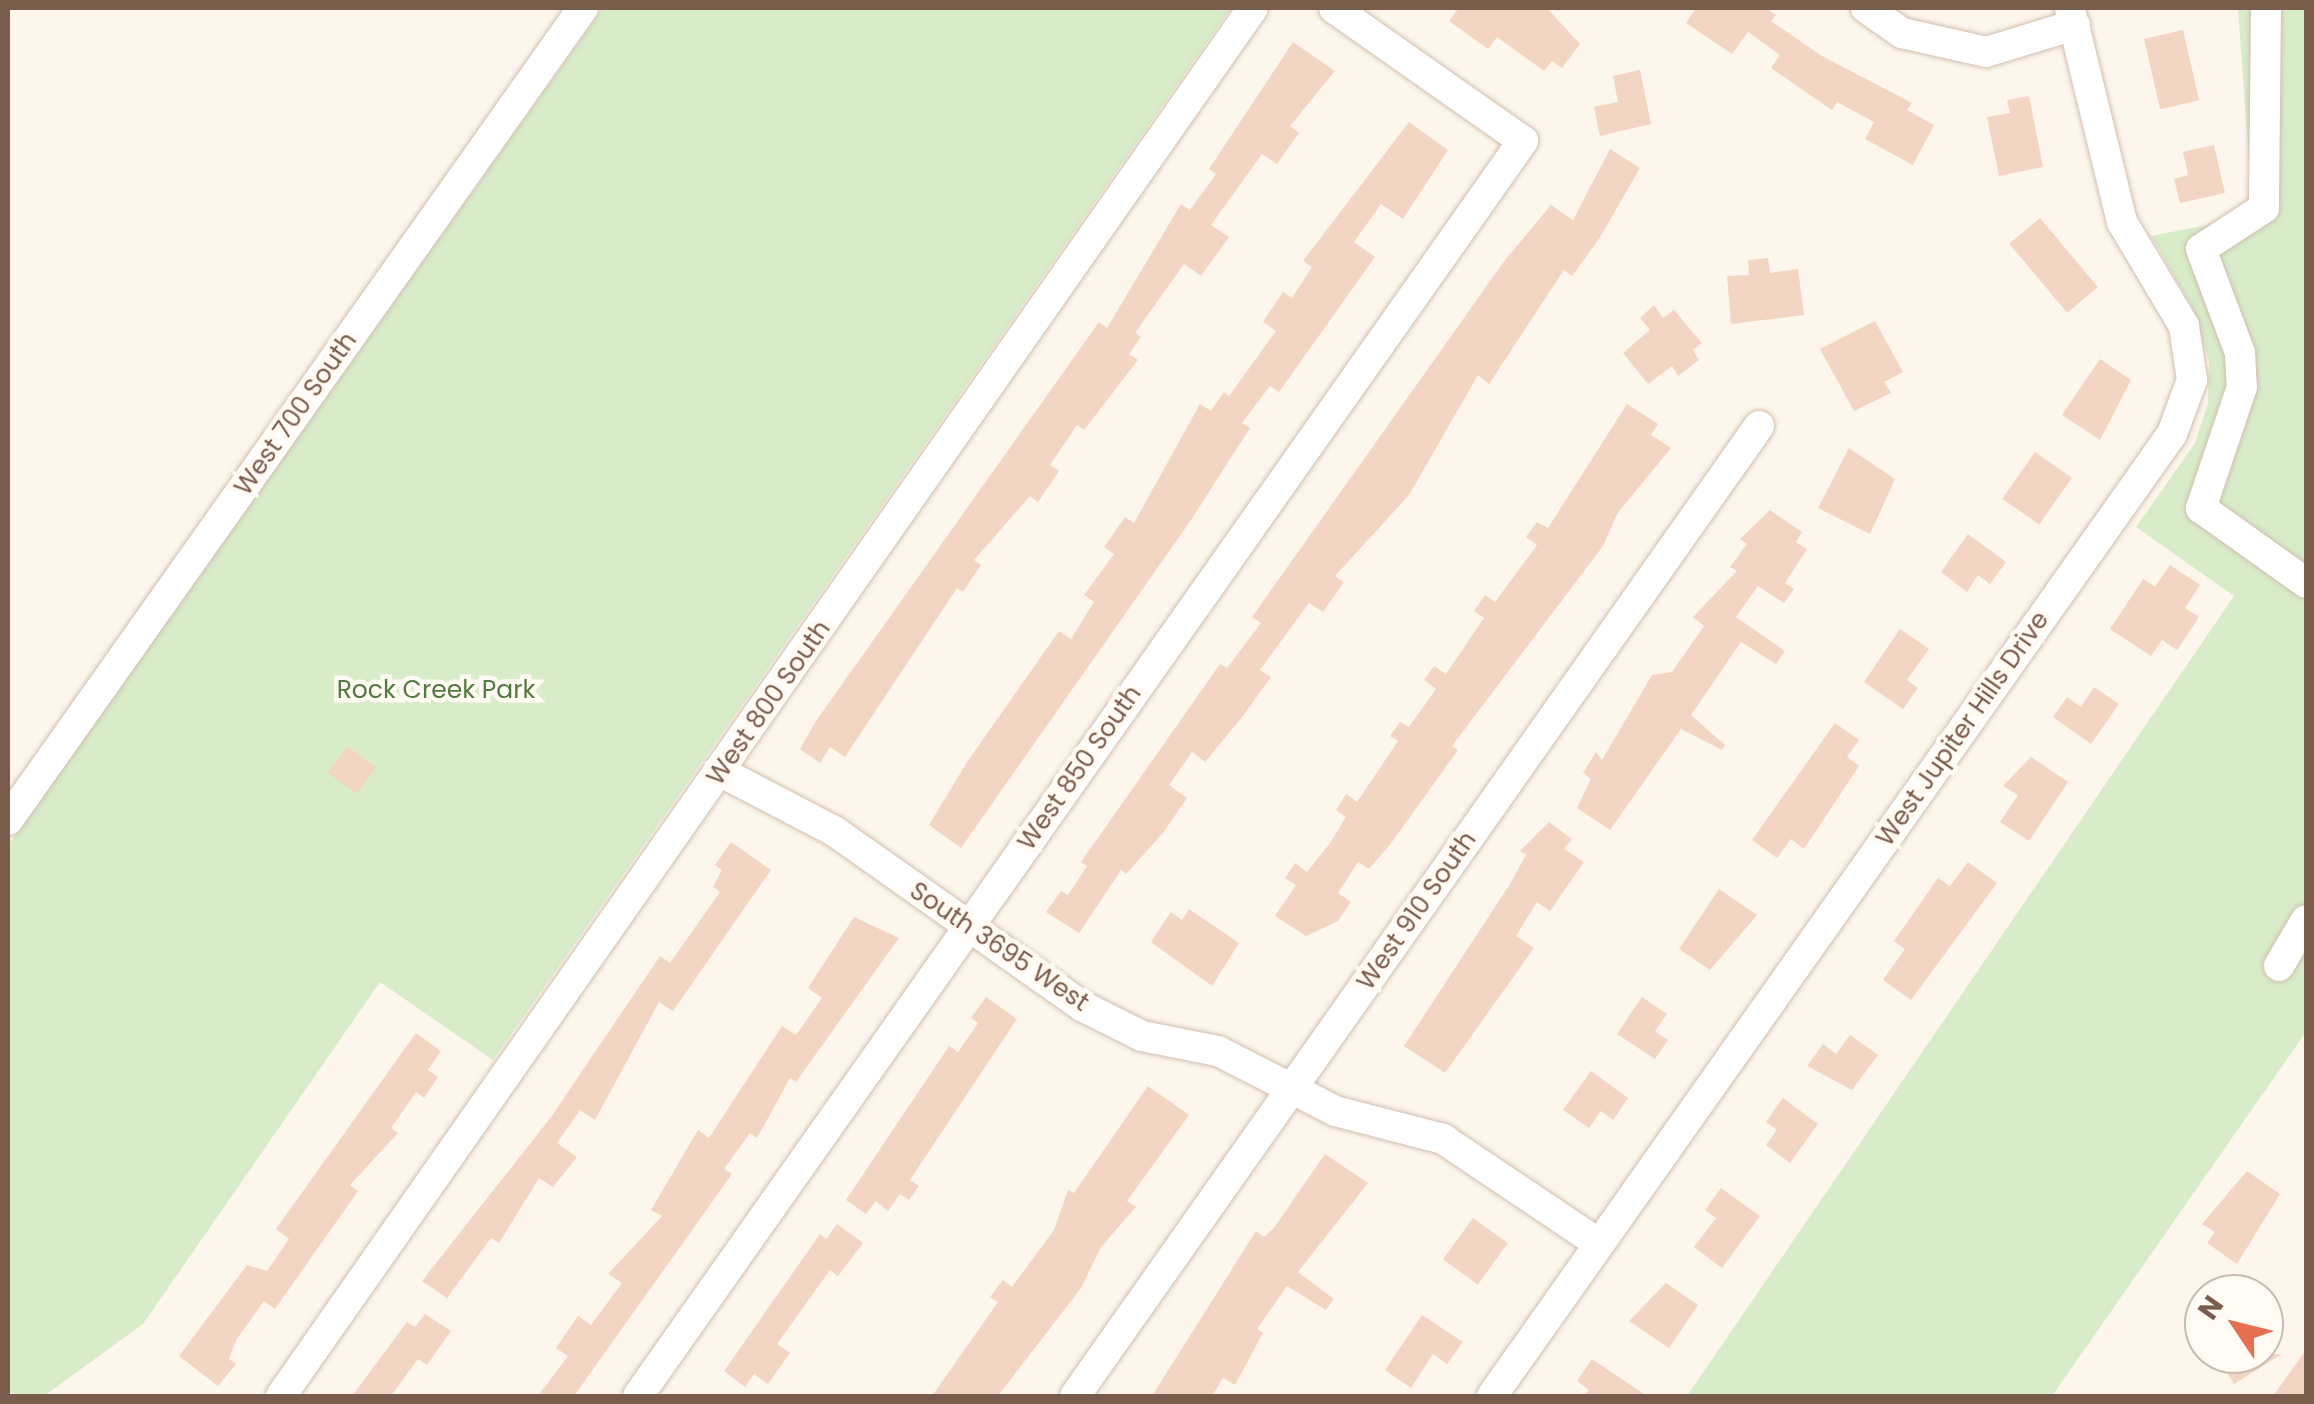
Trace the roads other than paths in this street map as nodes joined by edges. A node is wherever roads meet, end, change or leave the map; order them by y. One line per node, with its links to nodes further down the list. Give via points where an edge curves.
1 (582, 8): 10 (street, West 700 South)
2 (1253, 8): 9 (street, West 800 South)
3 (1334, 8): 12 (street, West 850 South, via 1523,142)
4 (1866, 8): 6 (street, via 1902,33 1986,52)
5 (2266, 8): 8 (street, via 2264,208 2201,249 2240,353 2242,386 2201,508)
6 (2072, 16): 15 (street, West Jupiter Hills Drive, via 2122,222 2184,326 2192,380 2172,434)
7 (1759, 426): 14 (street, West 910 South)
8 (2306, 583)
9 (721, 772): 12 (street, South 3695 West, via 834,831); 16 (street, West 800 South)
10 (8, 820)
11 (2306, 920): 13 (street)
12 (968, 928): 14 (street, South 3695 West, via 1142,1036 1218,1050); 17 (street, West 850 South)
13 (2279, 966)
14 (1292, 1088): 15 (street, South 3695 West, via 1334,1111 1443,1139); 18 (street, West 910 South)
15 (1598, 1243): 19 (street, West Jupiter Hills Drive)
16 (280, 1396)
17 (638, 1396)
18 (1076, 1396)
19 (1492, 1396)

